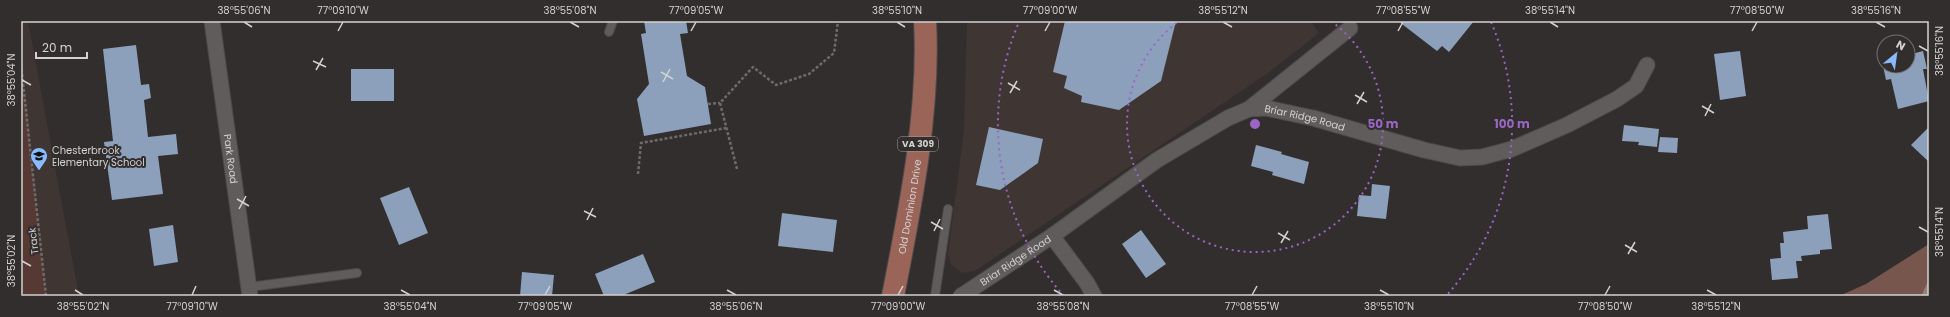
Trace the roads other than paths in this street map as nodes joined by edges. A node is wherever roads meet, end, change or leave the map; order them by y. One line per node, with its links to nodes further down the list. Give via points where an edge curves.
1 (212, 21): 11 (street, Park Road)
2 (613, 21): 5 (lane)
3 (925, 21): 12 (main road, Old Dominion Drive / VA 309, via 924,91 915,170)
4 (1350, 28): 7 (street)
5 (610, 32)
6 (1647, 65): 7 (street, Briar Ridge Road, via 1636,86 1617,99 1568,125 1519,146 1482,157 1460,158 1313,118 1266,108)
7 (1249, 109): 9 (street, Briar Ridge Road, via 1228,118 1157,160)
8 (948, 209): 13 (lane)
9 (1052, 236): 14 (street, Briar Ridge Road); 15 (street)
10 (357, 273): 11 (lane)
11 (249, 291)
12 (893, 296)
13 (935, 296)
14 (961, 296)
15 (1094, 296)

